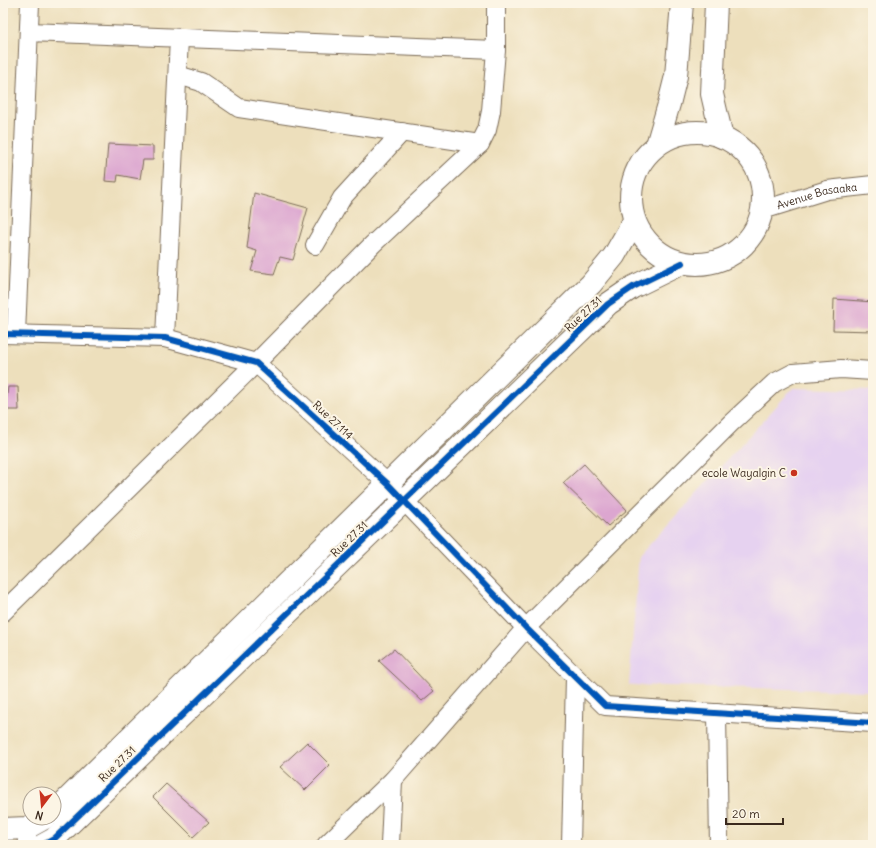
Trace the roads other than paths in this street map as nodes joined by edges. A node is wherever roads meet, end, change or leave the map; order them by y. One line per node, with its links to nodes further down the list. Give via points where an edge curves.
1 (30, 3): 5 (street)
2 (496, 3): 7 (street)
3 (682, 3): 12 (street, via 676,76)
4 (716, 3): 10 (street, via 712,94)
5 (29, 32): 6 (street); 18 (street)
6 (179, 38): 7 (street); 8 (street)
7 (496, 50): 11 (street, via 488,130)
8 (178, 75): 9 (street, via 201,82 239,108); 19 (street)
9 (402, 132): 11 (street); 16 (street, via 342,198)
10 (722, 137): 12 (street, via 706,132 688,132 672,136); 14 (street, via 738,146 750,158 759,174 764,192)
11 (480, 144): 20 (street, via 373,244)
12 (657, 145): 15 (street, via 644,157 634,177 631,188)
13 (873, 185): 14 (street, Avenue Basaaka, via 827,190)
14 (763, 210): 17 (street, via 757,228 746,243 732,255 715,262)
15 (634, 221): 17 (street, via 642,236 653,248); 22 (street, Rue 27.31, via 614,256 591,284)
16 (315, 246)
17 (682, 263): 23 (street, Rue 27.31, via 633,287 608,304)
18 (10, 334): 19 (street, Rue 27.114)
19 (165, 338): 20 (street, Rue 27.114)
20 (256, 363): 22 (street, Rue 27.114); 24 (street)
21 (873, 371): 25 (street, via 841,369 793,373 774,383)
22 (388, 484): 23 (street, Rue 27.114); 30 (street, Rue 27.31)
23 (404, 500): 25 (street, Rue 27.114); 33 (street, Rue 27.31, via 54,839)
24 (3, 612)
25 (526, 628): 26 (street, Rue 27.114); 29 (street)
26 (575, 677): 27 (street, Rue 27.114, via 605,706); 36 (street)
27 (717, 713): 28 (street, Rue 27.114); 37 (street)
28 (873, 723)
29 (393, 780): 34 (street); 35 (street)
30 (62, 804)
31 (3, 829): 32 (street)
32 (33, 830)
33 (43, 845)
34 (326, 845)
35 (390, 845)
36 (571, 845)
37 (720, 845)

